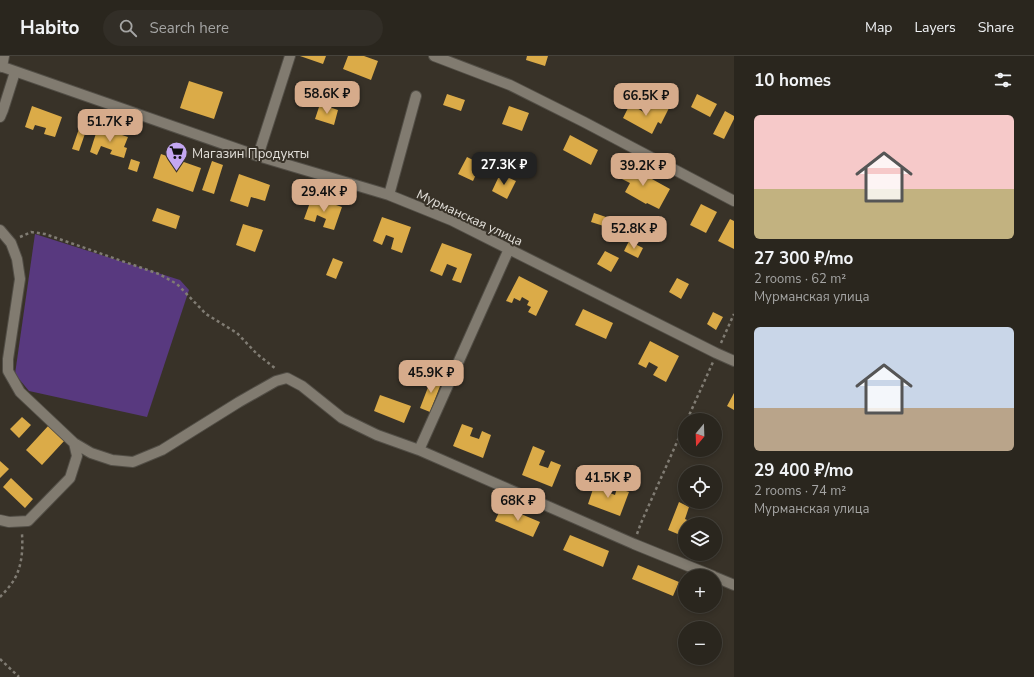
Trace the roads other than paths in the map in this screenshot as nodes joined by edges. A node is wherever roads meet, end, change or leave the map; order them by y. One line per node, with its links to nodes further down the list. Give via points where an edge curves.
1 (4, 56): 4 (street)
2 (290, 56): 8 (street)
3 (434, 56): 10 (street, via 510,85)
4 (1, 67): 5 (street, Мурманская улица)
5 (15, 72): 7 (street); 8 (street, Мурманская улица)
6 (416, 96): 9 (street)
7 (0, 117)
8 (258, 156): 9 (street, Мурманская улица)
9 (389, 195): 12 (street, Мурманская улица, via 451,220)
10 (734, 201)
11 (0, 230): 14 (street, via 11,243 20,279 8,371 20,392)
12 (510, 249): 13 (street, Мурманская улица); 15 (street)
13 (734, 361)
14 (74, 443): 15 (street, via 91,453 112,460 133,462 162,450 239,402 276,381 287,378 302,386 342,418 377,435); 16 (street, via 77,456 70,478 28,521)
15 (420, 450): 17 (street)
16 (0, 520)
17 (696, 569)
18 (722, 580): 19 (street)
19 (734, 585)

